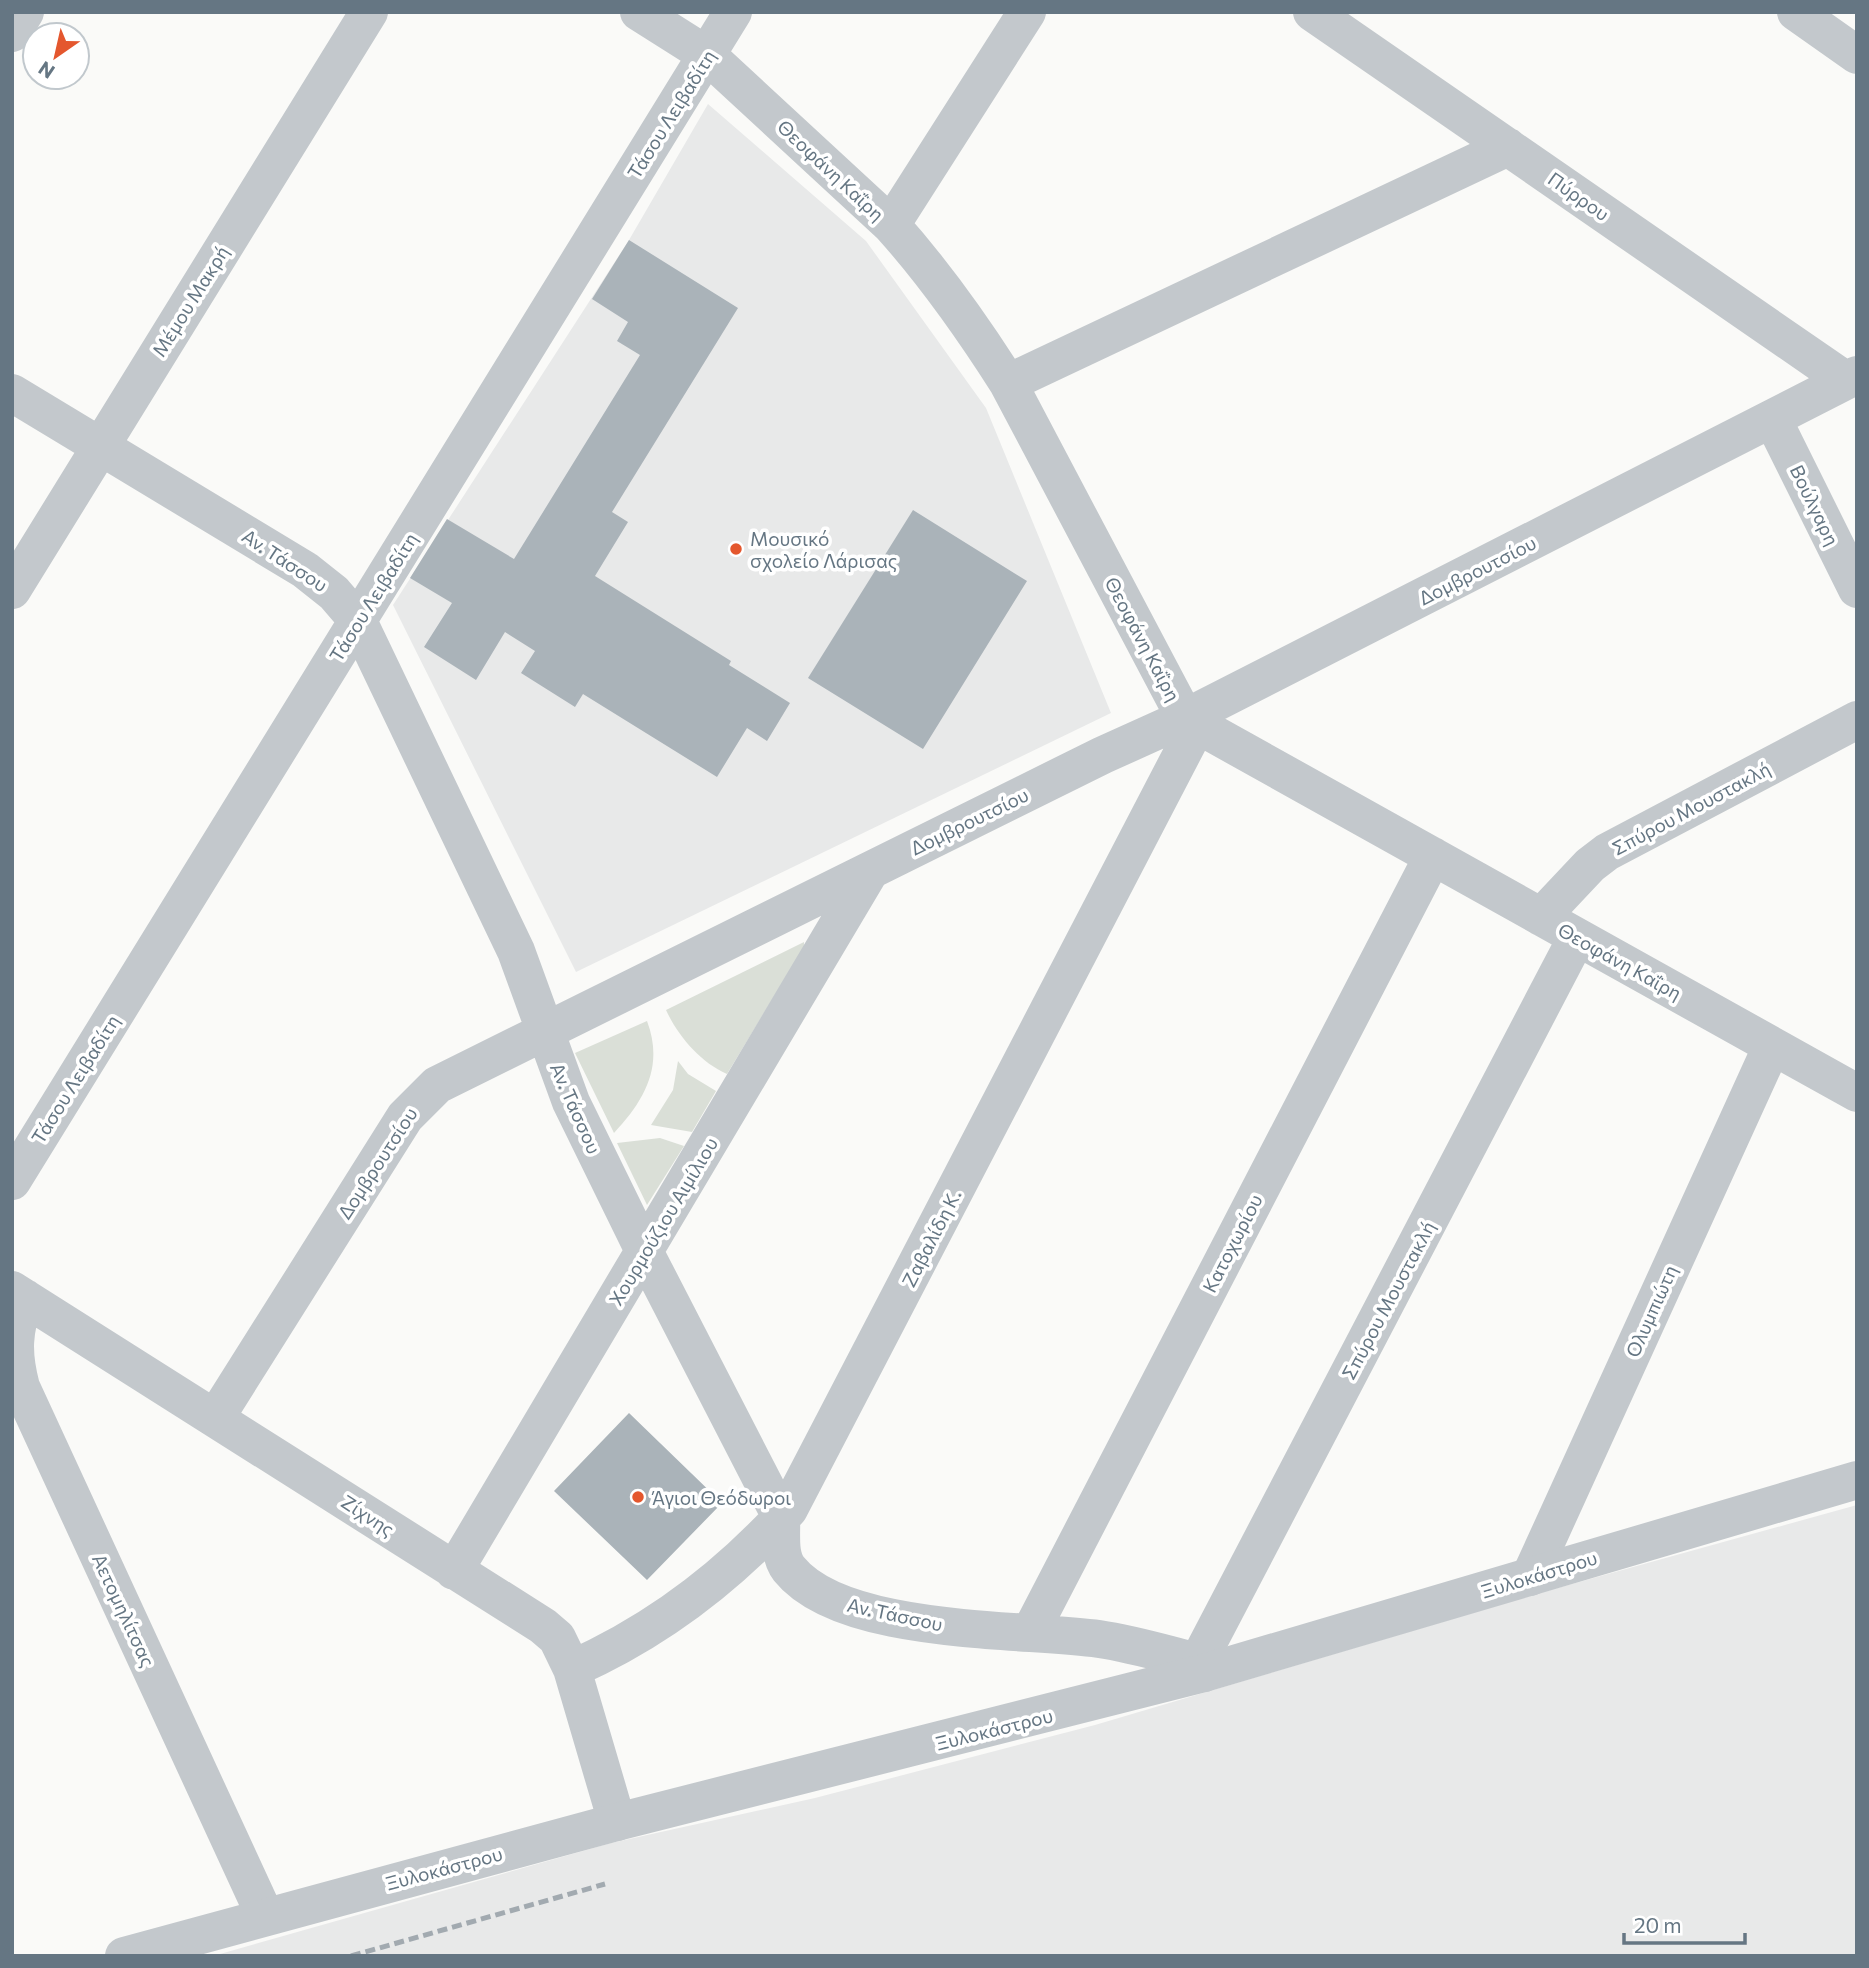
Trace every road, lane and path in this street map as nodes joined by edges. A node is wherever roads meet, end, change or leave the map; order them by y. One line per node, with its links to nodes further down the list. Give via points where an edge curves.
1 (26, 12): 8 (street)
2 (369, 12): 17 (street, Μέμου Μακρή)
3 (639, 12): 9 (street, Θεοφάνη Καΐρη)
4 (733, 12): 9 (street, Τάσου Λειβαδίτη)
5 (1027, 12): 12 (street)
6 (1312, 12): 11 (street, Πύρρου)
7 (1797, 12): 10 (street)
8 (12, 33)
9 (707, 55): 12 (street, Θεοφάνη Καΐρη); 20 (street, Τάσου Λειβαδίτη)
10 (1857, 55)
11 (1508, 147): 13 (street, Πύρρου); 14 (street)
12 (891, 225): 14 (street, Θεοφάνη Καΐρη)
13 (1851, 378): 16 (street, Δομβρουτσίου)
14 (1008, 383): 22 (street, Θεοφάνη Καΐρη)
15 (12, 393): 17 (street, Αν. Τάσσου)
16 (1773, 420): 18 (street, Βούλγαρη); 22 (street, Δομβρουτσίου)
17 (100, 447): 19 (street, Μέμου Μακρή); 20 (street, Αν. Τάσσου, via 313,575)
18 (1857, 589)
19 (12, 590)
20 (358, 621): 27 (street, Αν. Τάσσου, via 516,951); 30 (street, Τάσου Λειβαδίτη)
21 (1857, 720): 25 (street, Σπύρου Μουστακλή, via 1607,852)
22 (1191, 721): 23 (street, Θεοφάνη Καΐρη); 24 (street, Δομβρουτσίου, via 1103,755); 35 (street, Ζαβαλίδη Κ., via 796,1496)
23 (1433, 856): 25 (street, Θεοφάνη Καΐρη); 38 (street, Κατοχωρίου)
24 (870, 871): 27 (street, Δομβρουτσίου); 31 (street, Χουρμούζιου Αιμίλιου)
25 (1541, 917): 26 (street, Θεοφάνη Καΐρη)
26 (1577, 937): 28 (street, Θεοφάνη Καΐρη); 39 (street, Σπύρου Μουστακλή)
27 (545, 1031): 31 (street, Αν. Τάσσου, via 567,1092); 33 (street, Δομβρουτσίου, via 438,1085 415,1104)
28 (1772, 1045): 29 (street, Θεοφάνη Καΐρη); 37 (street, Ολυμπιώτη)
29 (1857, 1093)
30 (12, 1181)
31 (645, 1253): 35 (street, Αν. Τάσσου); 36 (street, Χουρμούζιου Αιμίλιου)
32 (19, 1294): 33 (street, Ζίχνης); 42 (street, Αετομηλίτσας, via 15,1325 21,1387)
33 (216, 1417): 36 (street, Ζίχνης)
34 (1857, 1479): 37 (street, Ξυλοκάστρου)
35 (781, 1517): 38 (street, Αν. Τάσσου, via 786,1564 808,1587 829,1598 868,1612 922,1622); 40 (street, Ζαβαλίδη Κ., via 679,1609 626,1643)
36 (454, 1571): 40 (street, Ζίχνης, via 543,1626 557,1638)
37 (1530, 1577): 39 (street, Ξυλοκάστρου)
38 (1031, 1631): 39 (street, Αν. Τάσσου, via 1103,1639)
39 (1201, 1668): 41 (street, Ξυλοκάστρου, via 1035,1719)
40 (572, 1669): 41 (street, Ζίχνης)
41 (617, 1822): 42 (street, Ξυλοκάστρου)
42 (265, 1916): 43 (street, Ξυλοκάστρου)
43 (124, 1956)

